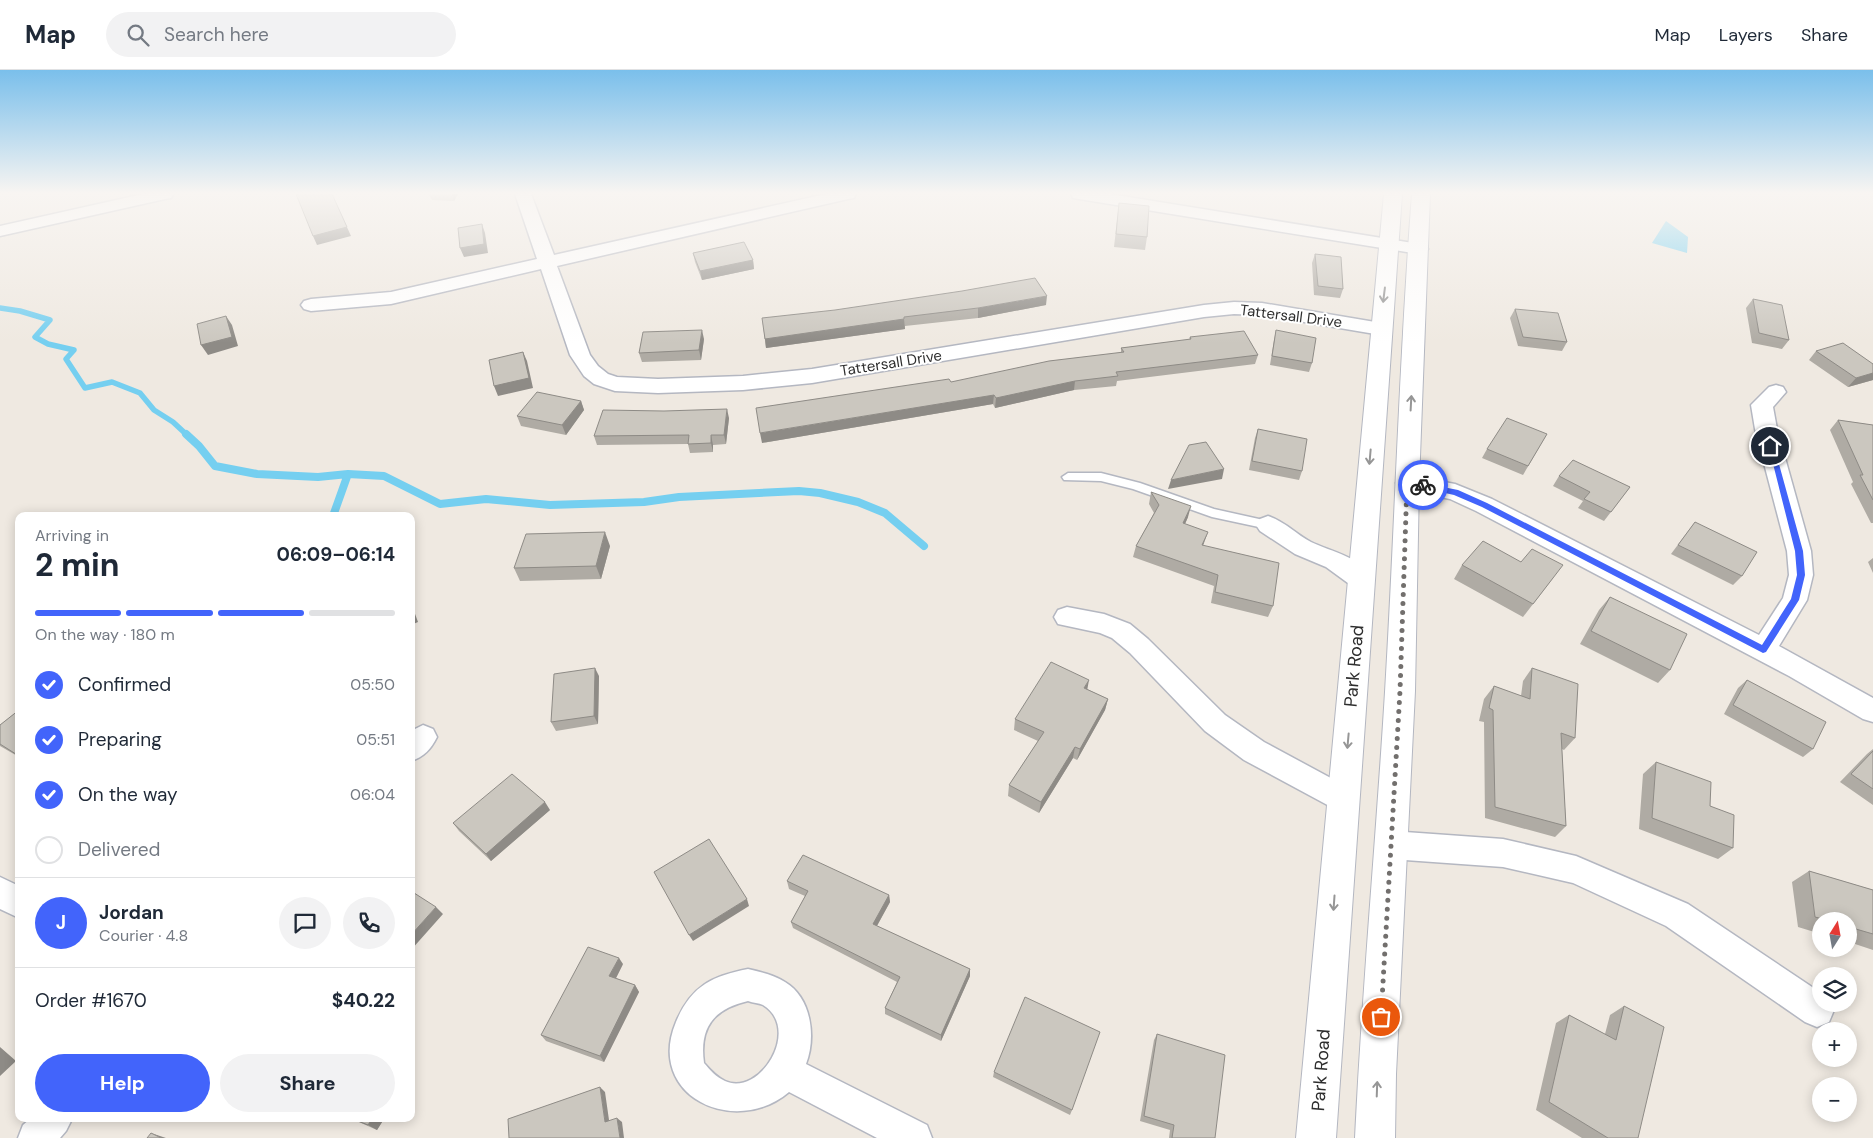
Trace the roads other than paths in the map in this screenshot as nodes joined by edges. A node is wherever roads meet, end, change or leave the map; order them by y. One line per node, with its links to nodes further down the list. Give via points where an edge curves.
1 (540, 244): 6 (street, Tattersall Drive)
2 (630, 244): 6 (street)
3 (1390, 244): 5 (street); 8 (main road, Park Road, one-way to 8)
4 (1419, 244): 5 (main road)
5 (1419, 249): 11 (main road, one-way to 5)
6 (546, 263): 7 (street, via 391,298); 8 (street, Tattersall Drive, via 580,355 591,372 615,384 632,386 812,376 1234,308 1277,311)
7 (311, 305)
8 (1380, 329): 13 (main road, Park Road, one-way to 13)
9 (1776, 392): 15 (street, via 1762,405 1799,551 1801,575 1795,600)
10 (1068, 477): 12 (lane, via 1100,477 1212,513)
11 (1407, 483): 15 (street, via 1450,491 1484,505); 18 (main road)
12 (1268, 525): 13 (street, via 1303,548 1335,561)
13 (1361, 579): 17 (main road, Park Road, one-way to 17)
14 (1067, 617): 17 (street, via 1104,624 1121,631 1215,723 1254,751)
15 (1763, 650): 16 (street)
16 (1873, 711)
17 (1343, 799): 26 (main road, Park Road, one-way to 26)
18 (1391, 845): 21 (street, via 1503,853 1576,870 1677,915); 27 (main road, one-way to 18)
19 (0, 892): 20 (street)
20 (15, 901)
21 (1812, 1007)
22 (784, 1070): 25 (street)
23 (51, 1122): 24 (street)
24 (36, 1138)
25 (914, 1138)
26 (1316, 1138)
27 (1375, 1138)

